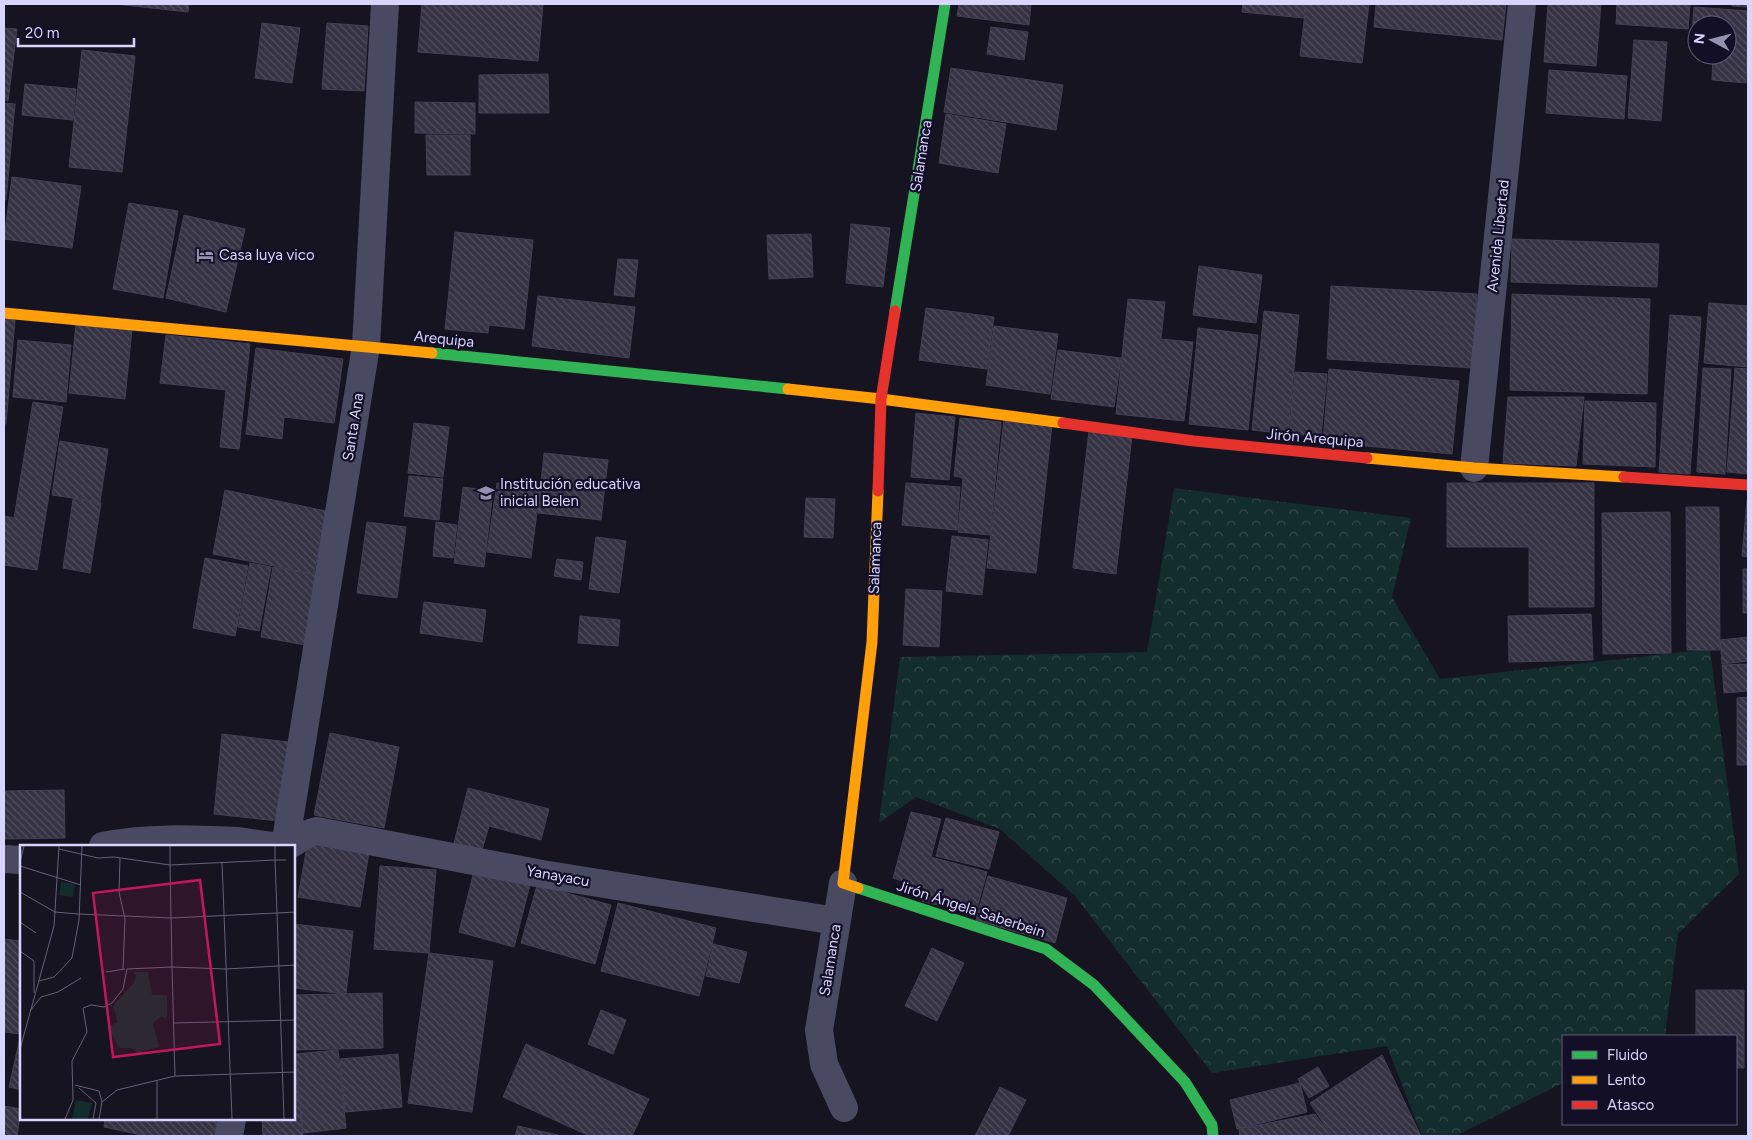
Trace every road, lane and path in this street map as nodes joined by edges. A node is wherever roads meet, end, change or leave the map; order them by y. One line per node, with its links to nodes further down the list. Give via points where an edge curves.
1 (386, 4): 5 (street, Santa Ana)
2 (945, 4): 6 (main road, Salamanca)
3 (1522, 4): 7 (street, Avenida Libertad)
4 (4, 313): 5 (main road, Arequipa)
5 (366, 346): 6 (main road, Arequipa); 11 (street, Santa Ana)
6 (881, 399): 7 (main road, Jirón Arequipa, via 1194,442); 15 (main road, Salamanca, via 872,642)
7 (1474, 468): 8 (main road, Jirón Arequipa)
8 (1748, 485)
9 (108, 845): 10 (street, via 182,839)
10 (276, 845)
11 (285, 845)
12 (287, 845): 16 (street, Yanayacu, via 317,831 542,874)
13 (4, 859): 14 (street)
14 (20, 860)
15 (843, 883): 16 (street, Salamanca); 20 (main road, Jirón Ángela Saberbein, via 1046,949 1094,985 1185,1082 1212,1125)
16 (836, 921): 17 (street, Salamanca, via 819,1030 824,1064)
17 (844, 1108)
18 (232, 1120): 19 (street)
19 (229, 1136)
20 (1214, 1136)

